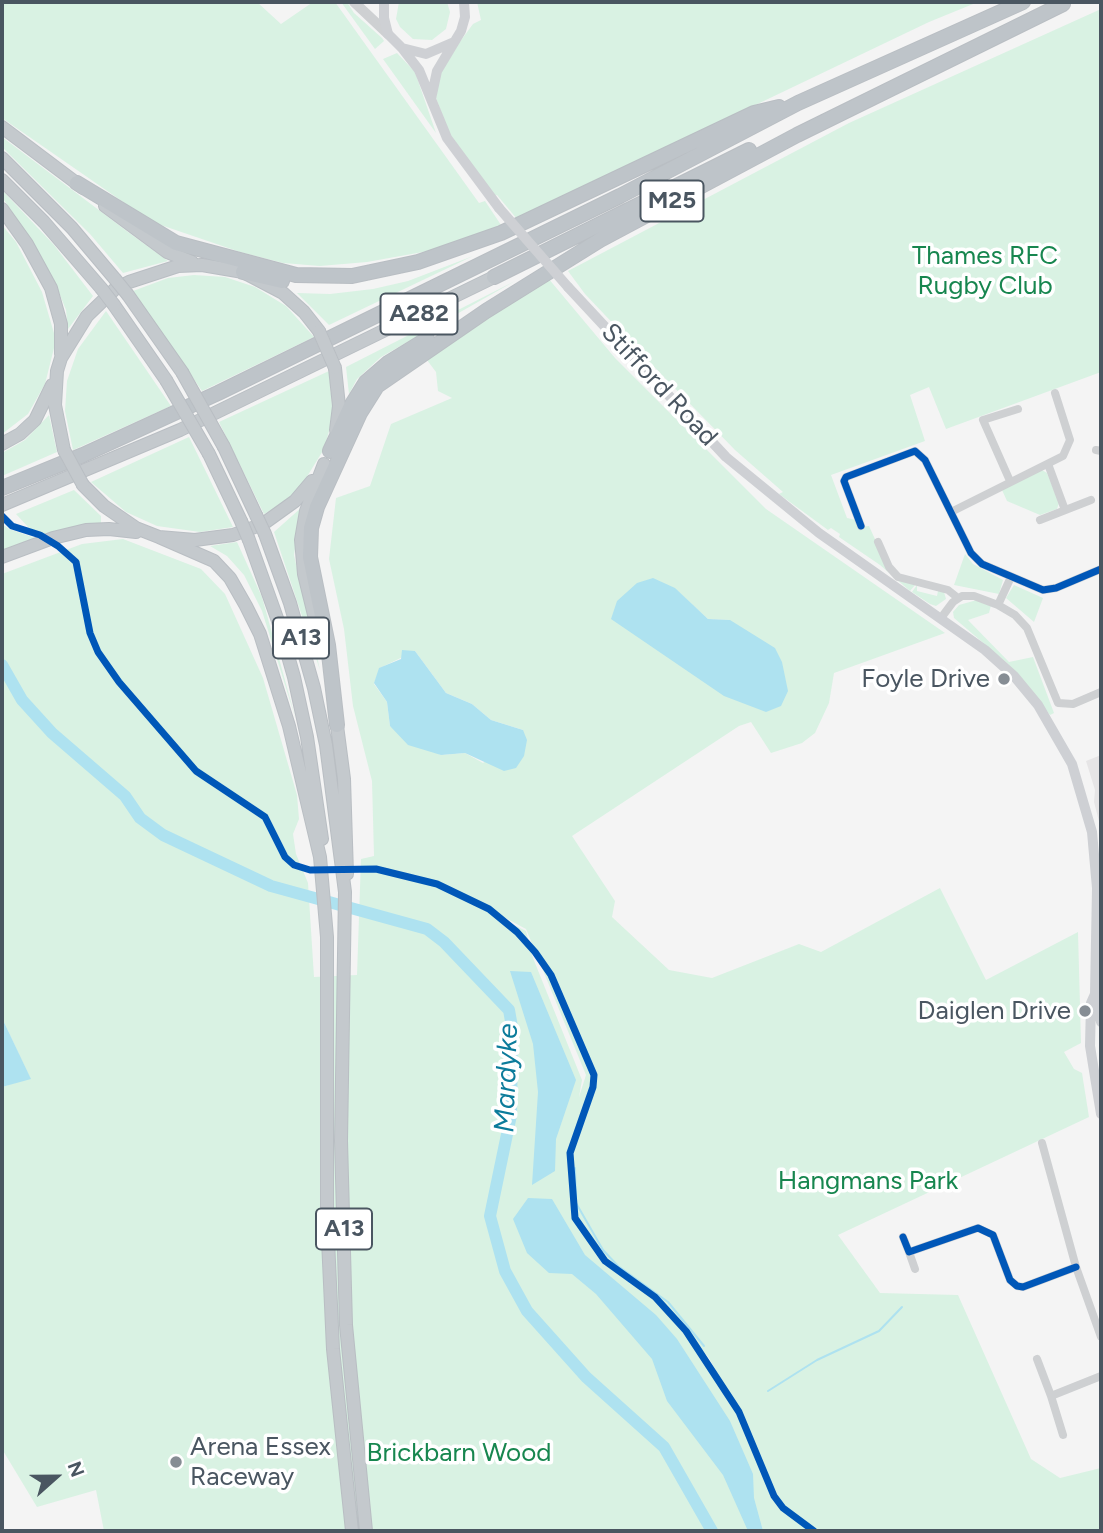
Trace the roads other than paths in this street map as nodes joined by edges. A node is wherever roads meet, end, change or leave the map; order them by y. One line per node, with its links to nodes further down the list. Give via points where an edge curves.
1 (354, 2): 6 (street)
2 (384, 2): 6 (main road)
3 (464, 2): 7 (main road, via 465,17)
4 (1023, 2): 10 (highway, M25)
5 (1065, 3): 16 (highway, M25, via 902,74); 45 (highway, M25, via 797,135 600,240 377,386 323,492 311,528 310,557 328,645)
6 (388, 34): 8 (main road, Stifford Road)
7 (454, 42): 8 (main road, via 426,54); 9 (main road, via 437,71)
8 (401, 48): 9 (main road, Stifford Road, via 419,70)
9 (431, 100): 43 (main road, Stifford Road, bridge, via 447,138 499,208 694,424 743,472 819,533)
10 (798, 103): 12 (highway, M25); 15 (highway, M25, via 754,113 469,246 352,276 296,275 176,243)
11 (2, 127): 15 (highway)
12 (704, 151): 19 (highway, M25, via 505,237 400,275 316,286); 29 (highway, M25, via 287,360)
13 (2, 158): 47 (highway, A13, bridge, via 72,228 128,295 182,372 224,447 257,515 290,603 312,678)
14 (2, 180): 46 (highway, A13, bridge, via 114,305 166,380 209,454 249,540 294,677 307,737)
15 (76, 183): 18 (highway, via 167,252)
16 (634, 208): 20 (highway, M25); 26 (highway, M25, via 380,369 357,395)
17 (2, 209): 21 (highway, via 51,288 61,324)
18 (202, 265): 19 (highway); 21 (highway, via 159,271 115,289 87,316)
19 (243, 272): 26 (highway, bridge, via 283,293 319,331 335,368 340,406)
20 (494, 277): 31 (highway, A282, via 199,421)
21 (61, 358): 22 (highway)
22 (57, 371): 25 (highway, via 39,415); 36 (highway, bridge, via 56,418 64,450 83,485 119,518)
23 (1055, 393): 27 (street, via 1070,440 1063,456)
24 (1018, 409): 28 (street, via 983,420)
25 (7, 441)
26 (327, 458): 36 (highway, via 295,501 248,531 195,540); 45 (highway, via 306,511 301,551)
27 (1048, 464): 28 (street); 32 (street)
28 (1010, 481): 33 (street)
29 (7, 486)
30 (1091, 500): 32 (street)
31 (2, 506)
32 (1065, 510): 34 (street)
33 (951, 512): 35 (street, via 920,453 909,452 846,477); 40 (street, via 976,559)
34 (1040, 520)
35 (861, 526)
36 (157, 536): 38 (highway, via 109,528 86,530); 46 (highway, via 214,561 246,606 260,634 289,726)
37 (878, 542): 41 (street, via 898,577 948,590)
38 (2, 556)
39 (1101, 569): 40 (street, via 1050,589)
40 (1011, 578): 42 (street)
41 (958, 598): 42 (street, via 968,595); 43 (street)
42 (998, 605): 44 (street, via 1027,628 1055,698 1073,704)
43 (941, 618): 48 (main road, Stifford Road, via 985,650 1026,689 1051,724 1078,778 1097,869)
44 (1101, 692)
45 (337, 725): 47 (highway)
46 (318, 838): 62 (highway, A13, via 327,974 327,1218)
47 (343, 838): 63 (highway, A13, via 345,1298)
48 (1095, 994): 49 (main road, Stifford Road); 50 (main road, Stifford Road, via 1090,1031)
49 (1101, 1022)
50 (1097, 1064): 51 (main road, Stifford Road)
51 (1101, 1114)
52 (1042, 1143): 55 (street)
53 (903, 1237): 54 (street)
54 (909, 1252): 55 (street, via 978,1228 993,1235 1010,1280 1017,1286); 56 (street)
55 (1076, 1267): 57 (street)
56 (915, 1269)
57 (1101, 1337)
58 (1037, 1359): 60 (street)
59 (1101, 1376): 60 (street)
60 (1051, 1396): 61 (street)
61 (1063, 1435)
62 (345, 1478): 64 (highway, A13); 65 (highway, A13)
63 (360, 1484): 66 (highway, A13); 67 (highway, A13)
64 (346, 1531)
65 (352, 1531)
66 (366, 1531)
67 (373, 1531)

